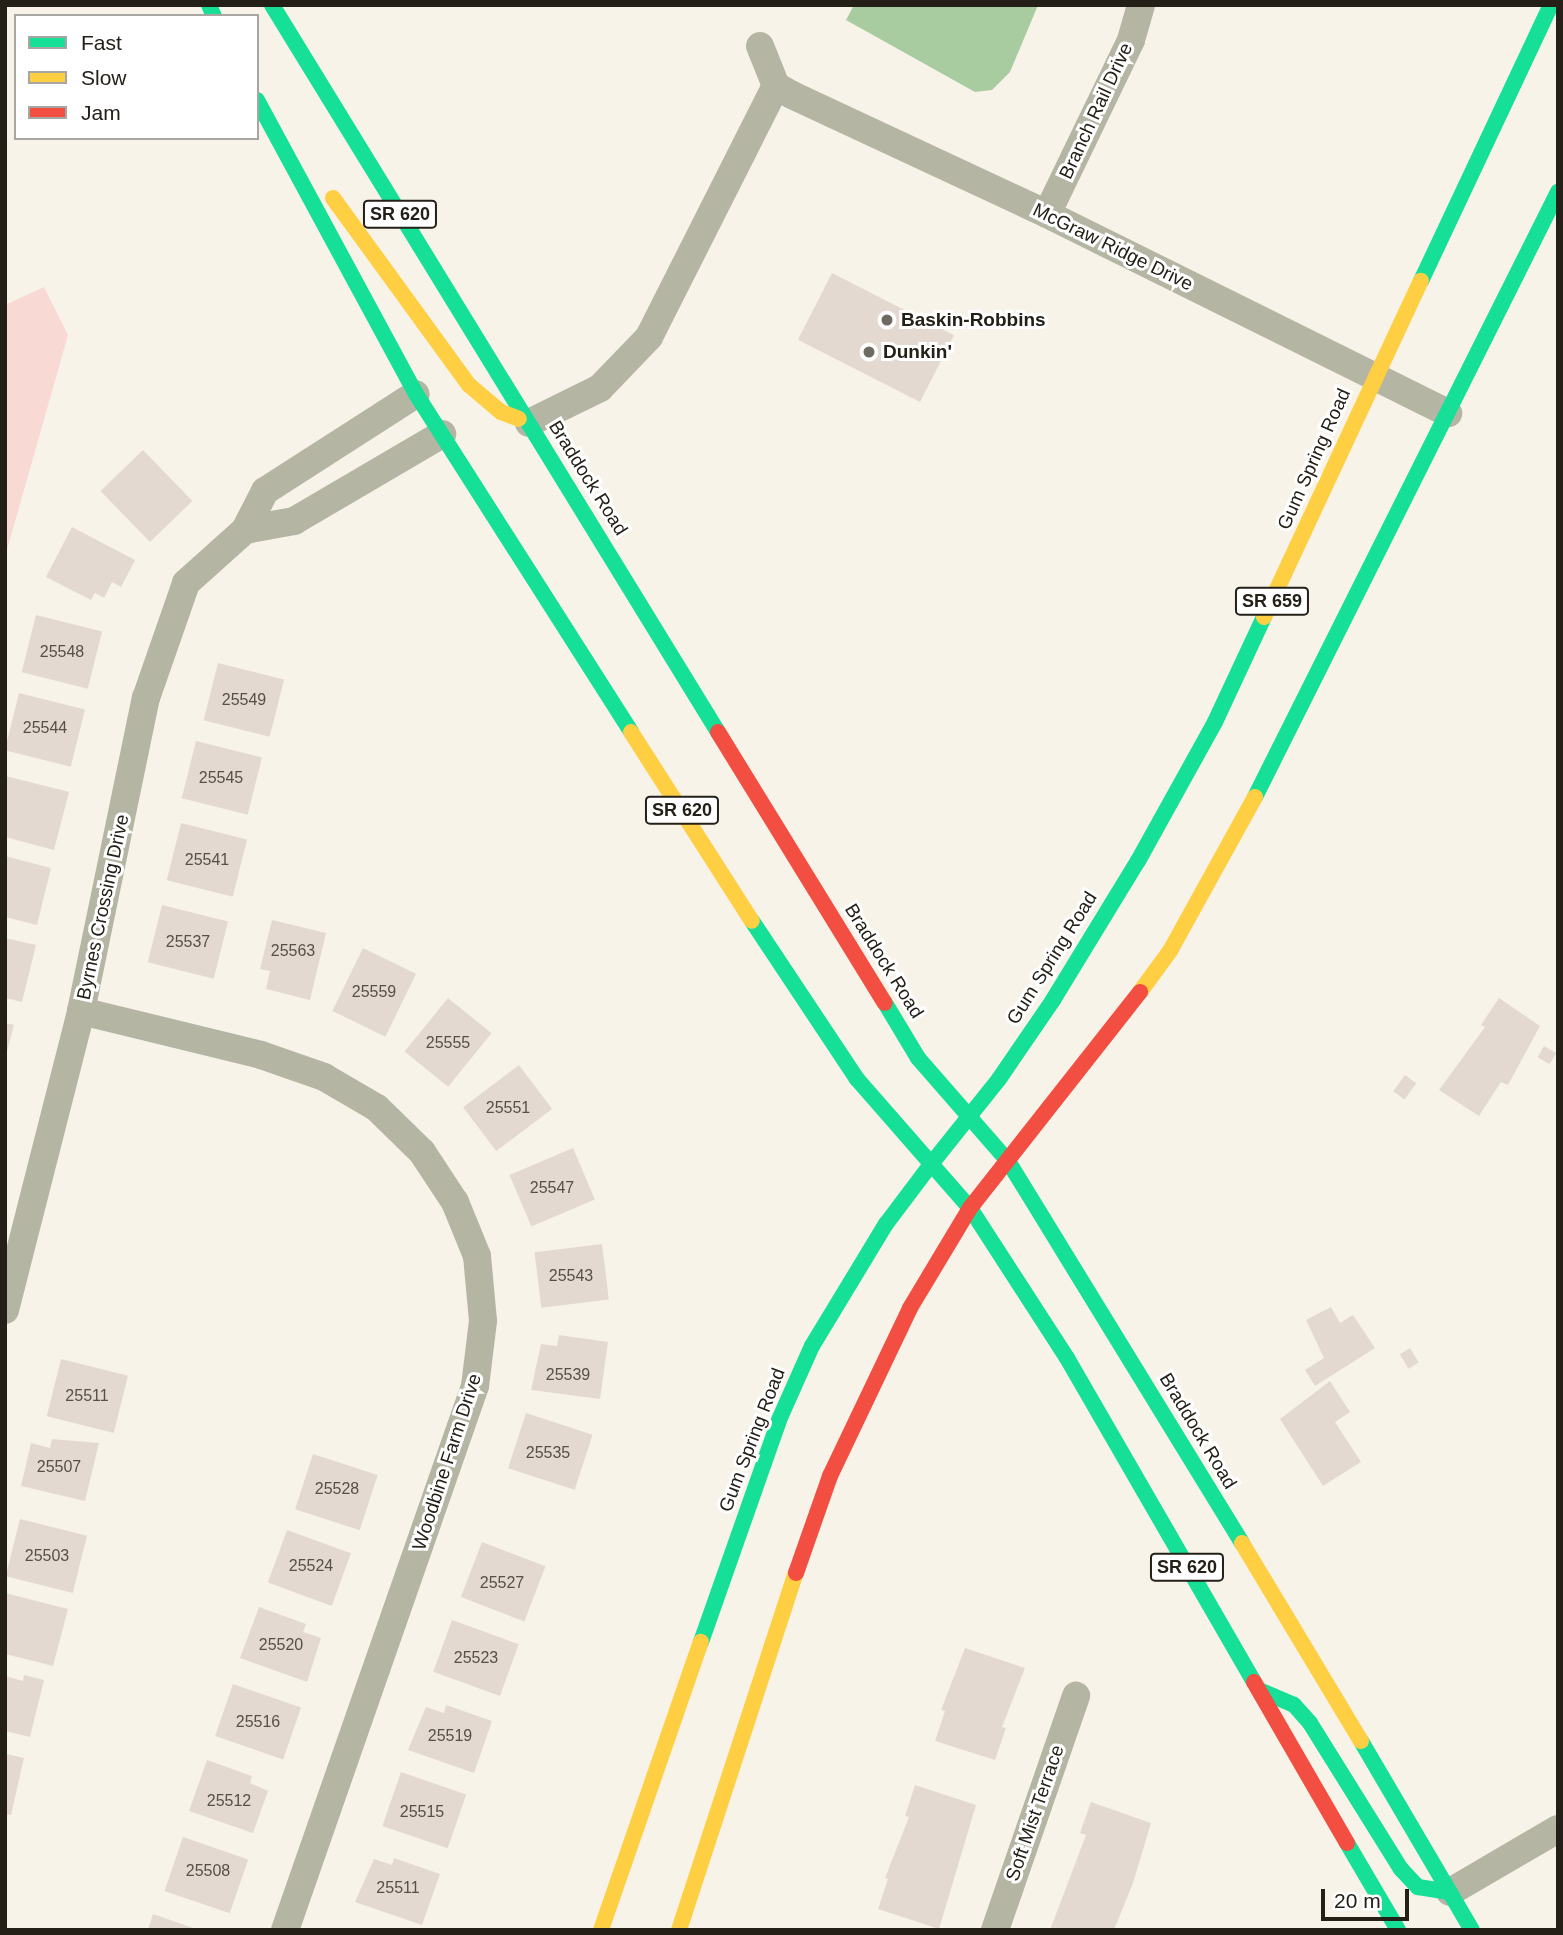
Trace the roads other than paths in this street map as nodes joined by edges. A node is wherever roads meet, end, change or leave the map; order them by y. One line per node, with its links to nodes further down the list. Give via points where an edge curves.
1 (272, 5): 13 (main road, Braddock Road / SR 620)
2 (1141, 5): 9 (street, Branch Rail Drive, via 1130,40)
3 (1551, 5): 10 (main road, Gum Spring Road / SR 659)
4 (761, 46): 5 (street)
5 (776, 86): 9 (street, McGraw Ridge Drive); 13 (street, via 649,337 600,388)
6 (259, 97): 13 (main road, via 469,385 501,412)
7 (259, 104): 11 (main road, SR 620)
8 (1558, 192): 12 (main road)
9 (1047, 214): 10 (street, McGraw Ridge Drive)
10 (1374, 377): 12 (street, McGraw Ridge Drive); 17 (main road, Gum Spring Road / SR 659, via 1215,722 1053,1000 999,1079)
11 (416, 394): 14 (main road, SR 620); 15 (street, Byrnes Crossing Drive, via 265,491)
12 (1448, 413): 18 (main road, via 1284,745 1170,951 1112,1032)
13 (529, 423): 17 (main road, Braddock Road / SR 620, via 918,1058)
14 (442, 434): 15 (street, via 293,521); 19 (main road, SR 620, via 822,1030 857,1079)
15 (245, 530): 16 (street, Byrnes Crossing Drive, via 186,583 146,698)
16 (81, 1011): 21 (street, Byrnes Crossing Drive); 26 (street, Woodbine Farm Drive, via 261,1055 324,1077 377,1108 422,1152 455,1202 477,1256 484,1321 475,1386)
17 (966, 1116): 18 (main road, Braddock Road); 19 (main road, Gum Spring Road / SR 659)
18 (1008, 1161): 20 (main road); 25 (main road, Braddock Road)
19 (932, 1163): 20 (main road, SR 620); 27 (main road, Gum Spring Road / SR 659, via 886,1224 812,1346 779,1420)
20 (970, 1208): 22 (main road, SR 620, via 1067,1358); 28 (main road, via 910,1308 830,1476 732,1758)
21 (5, 1310)
22 (1257, 1689): 25 (main road, via 1294,1704 1310,1723 1401,1868 1418,1887); 30 (main road, SR 620)
23 (1076, 1696): 29 (street, Soft Mist Terrace)
24 (1558, 1829): 25 (street)
25 (1450, 1892): 31 (main road, Braddock Road)
26 (285, 1930)
27 (601, 1930)
28 (679, 1930)
29 (995, 1930)
30 (1398, 1930)
31 (1472, 1930)

